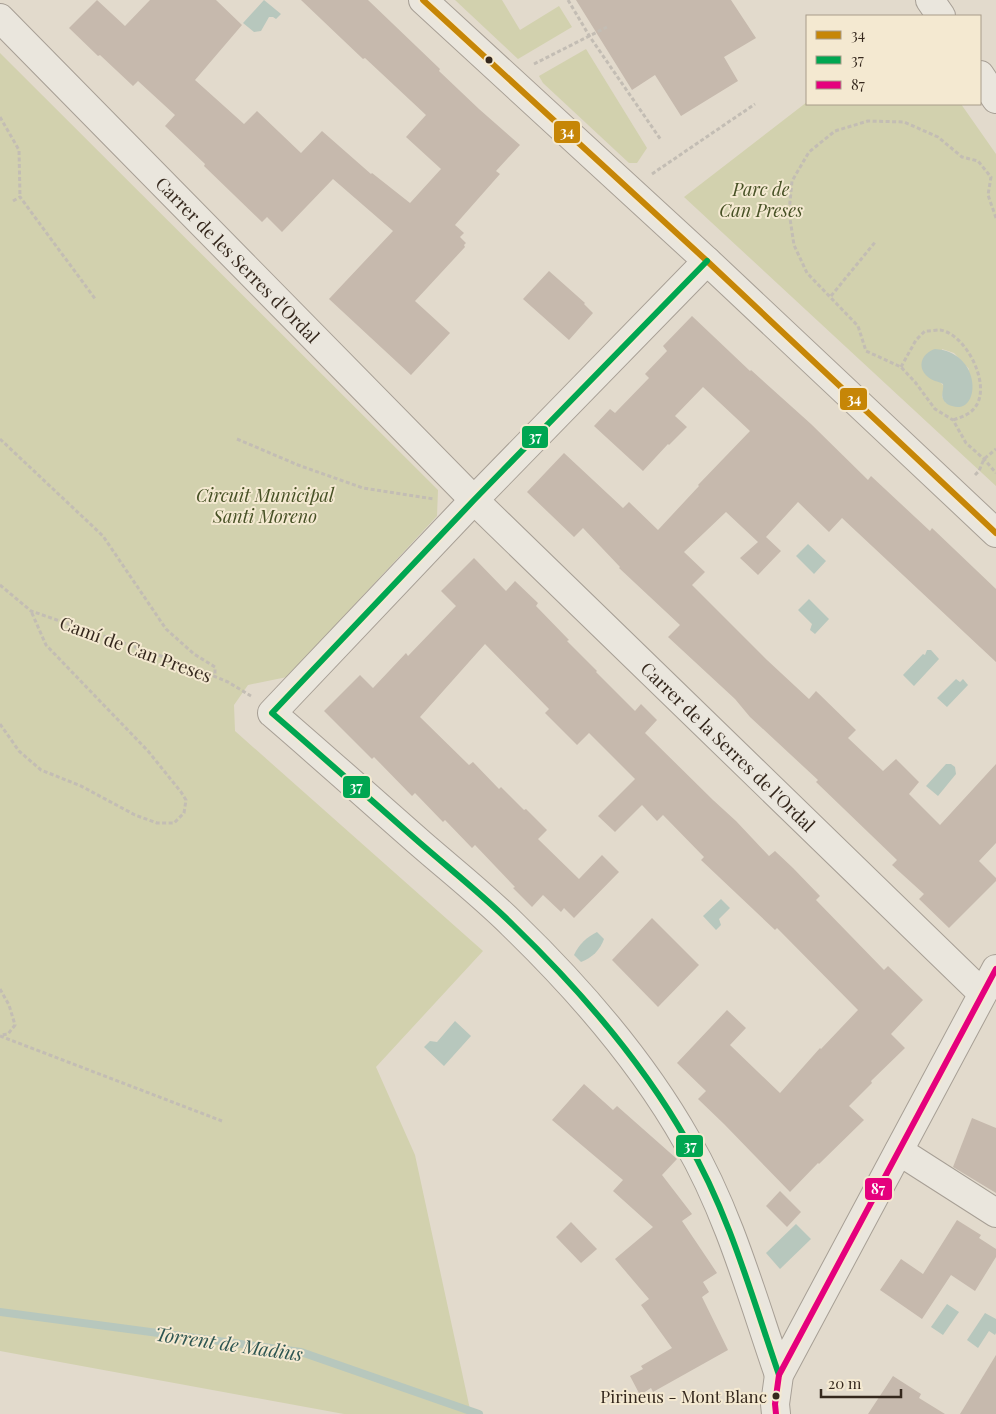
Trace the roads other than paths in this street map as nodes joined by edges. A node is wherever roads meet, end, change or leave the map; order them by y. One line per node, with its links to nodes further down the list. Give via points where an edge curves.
1 (422, 0): 7 (street)
2 (930, 0): 3 (street)
3 (940, 15)
4 (0, 18): 8 (street, Carrer de les Serres d'Ordal)
5 (981, 76): 6 (street)
6 (996, 99)
7 (707, 261): 8 (street); 9 (street)
8 (474, 500): 11 (street, Carrer de la Serres de l'Ordal); 14 (street, via 272,713 513,924 590,1007 643,1072 688,1142 714,1195)
9 (996, 533)
10 (996, 969): 11 (street)
11 (982, 994): 12 (street)
12 (899, 1150): 13 (street); 14 (street)
13 (996, 1213)
14 (780, 1375): 15 (street)
15 (769, 1411)

